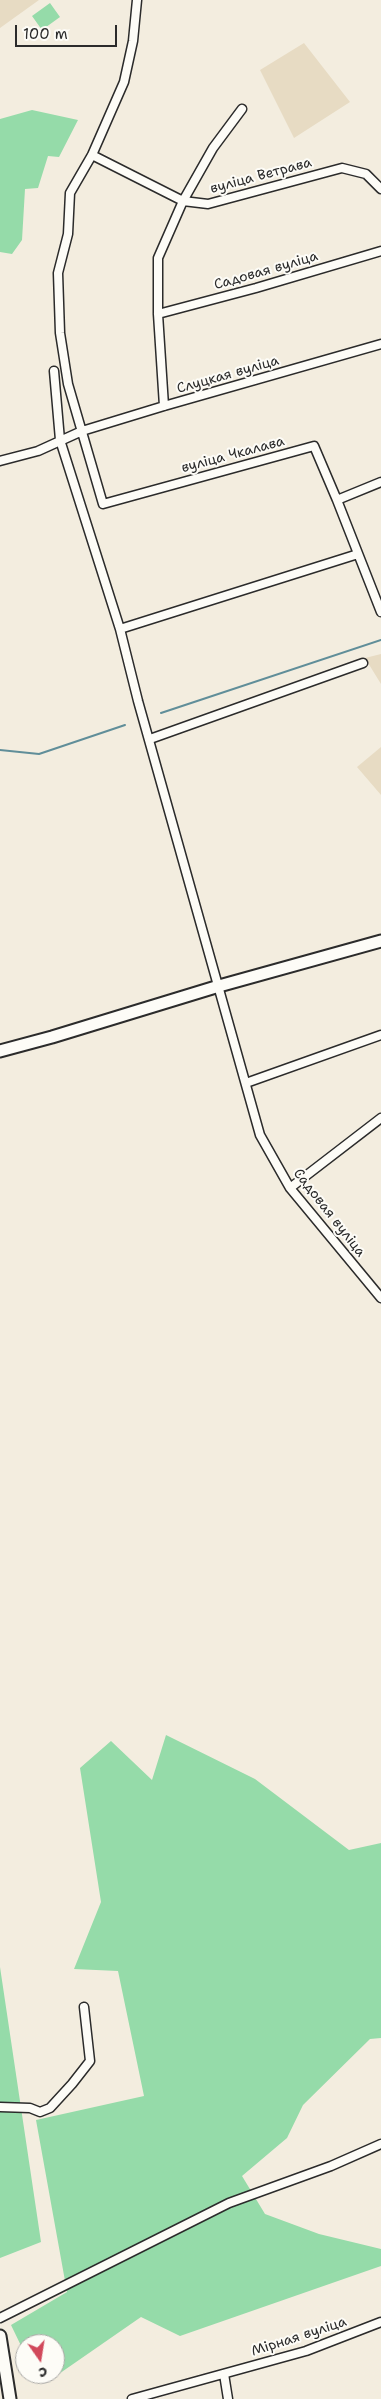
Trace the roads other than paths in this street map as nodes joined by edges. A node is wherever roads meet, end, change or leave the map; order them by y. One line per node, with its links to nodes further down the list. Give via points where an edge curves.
1 (136, 0): 3 (street, via 133,41 124,82)
2 (242, 109): 5 (street, via 212,148)
3 (92, 155): 5 (street, вуліца Ветрава); 11 (street, via 70,193 68,234 58,273 60,333 67,376)
4 (381, 189): 5 (street, вуліца Ветрава, via 366,174 342,168 208,204)
5 (183, 201): 7 (street, via 158,258)
6 (381, 251): 7 (street, Садовая вуліца)
7 (158, 314): 10 (street)
8 (381, 344): 10 (street, Слуцкая вуліца)
9 (54, 371): 12 (street, Садовая вуліца)
10 (164, 406): 11 (street, Слуцкая вуліца)
11 (82, 431): 12 (street, Слуцкая вуліца); 15 (street, вуліца Чкалава, via 103,504 314,446)
12 (60, 440): 13 (street, Слуцкая вуліца, via 38,451); 18 (street, Садовая вуліца)
13 (0, 461)
14 (381, 482): 15 (street)
15 (337, 500): 16 (street)
16 (358, 554): 17 (street); 18 (street)
17 (381, 612)
18 (120, 629): 20 (street, Садовая вуліца)
19 (363, 663): 20 (street)
20 (150, 739): 22 (street, Садовая вуліца)
21 (381, 941): 22 (main road)
22 (219, 986): 24 (main road); 25 (street, Садовая вуліца)
23 (381, 1036): 25 (street)
24 (0, 1051)
25 (246, 1084): 27 (street, Садовая вуліца, via 260,1135)
26 (380, 1120): 27 (street)
27 (290, 1188): 28 (street, Садовая вуліца)
28 (381, 1298)
29 (84, 2007): 30 (street, via 90,2061 72,2084 50,2108 40,2112 30,2108)
30 (0, 2107)
31 (381, 2144): 32 (street, via 229,2203)
32 (0, 2318)
33 (381, 2322): 35 (street, Мірная вуліца, via 306,2351)
34 (0, 2336): 36 (main road)
35 (224, 2374): 37 (street, Мірная вуліца); 38 (street)
36 (10, 2399)
37 (132, 2399)
38 (228, 2399)

